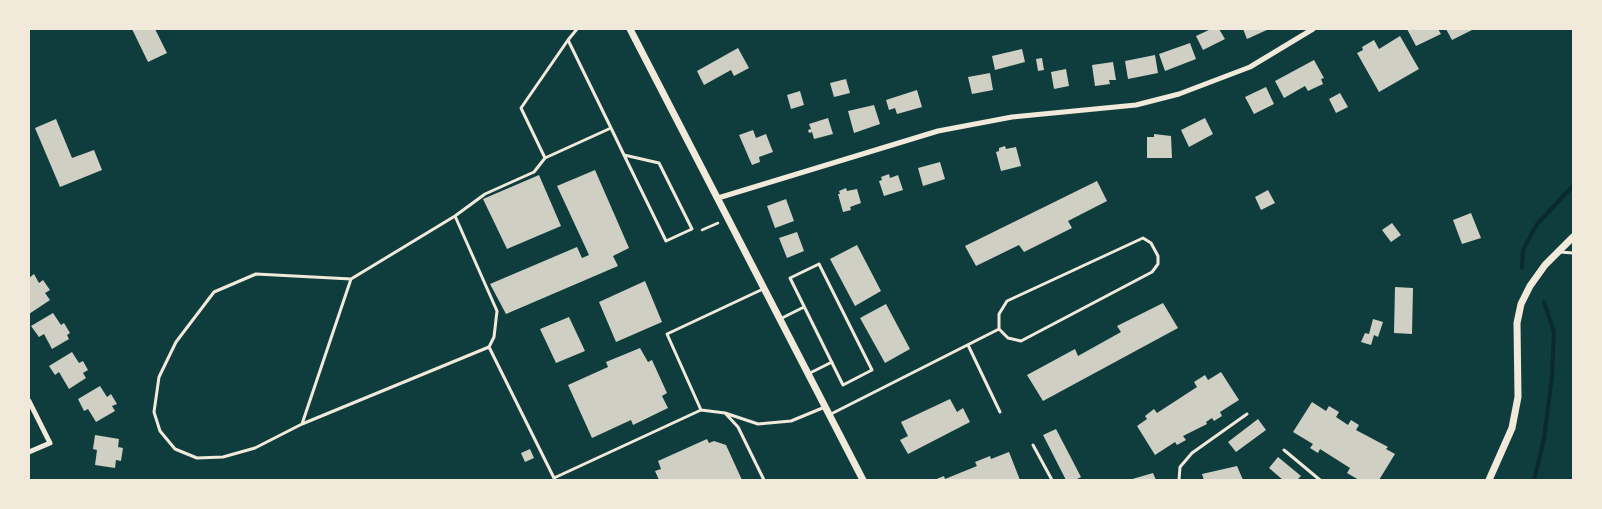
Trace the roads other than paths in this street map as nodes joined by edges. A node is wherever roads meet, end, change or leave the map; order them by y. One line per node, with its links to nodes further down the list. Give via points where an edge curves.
1 (577, 29): 4 (lane)
2 (630, 29): 8 (street)
3 (1313, 29): 8 (street, via 1250,68 1179,94 1136,105 1012,118 938,131)
4 (568, 40): 5 (lane); 7 (lane, via 521,108)
5 (611, 128): 6 (lane); 7 (lane)
6 (624, 155): 6 (lane, via 666,241 692,229 659,163)
7 (545, 158): 9 (lane, via 534,172 485,194)
8 (718, 198): 14 (street)
9 (455, 216): 13 (lane); 19 (lane, via 497,311 494,337)
10 (1573, 237): 11 (street)
11 (1557, 251): 12 (lane); 39 (street, via 1530,286 1521,304 1517,332 1518,397 1512,428)
12 (1573, 253)
13 (351, 279): 29 (lane); 29 (lane, via 256,274 214,292 176,342 159,377 154,412 160,431 176,449 197,458 223,457 255,448)
14 (764, 288): 16 (street); 24 (lane, via 667,334)
15 (804, 307): 16 (lane); 20 (lane); 20 (lane, via 790,278 819,264 872,370 843,385)
16 (779, 319): 21 (street)
17 (999, 329): 17 (lane, via 999,314 1007,302 1143,238 1158,256 1158,264 1152,272 1021,341 1008,338); 18 (lane)
18 (968, 345): 25 (lane); 28 (lane)
19 (489, 347): 29 (lane); 33 (lane)
20 (832, 362): 21 (lane)
21 (808, 374): 23 (street)
22 (29, 401): 32 (street, via 50,443)
23 (825, 407): 26 (lane, via 791,421 758,424); 28 (street)
24 (701, 410): 26 (lane); 33 (lane)
25 (1000, 412)
26 (725, 413): 34 (lane, via 738,427)
27 (1247, 414): 37 (lane, via 1192,453 1180,466)
28 (829, 415): 35 (street)
29 (302, 424)
30 (1033, 445): 36 (lane)
31 (1284, 450): 38 (lane)
32 (29, 452)
33 (552, 479)
34 (764, 480)
35 (863, 480)
36 (1052, 480)
37 (1179, 480)
38 (1319, 480)
39 (1489, 480)

